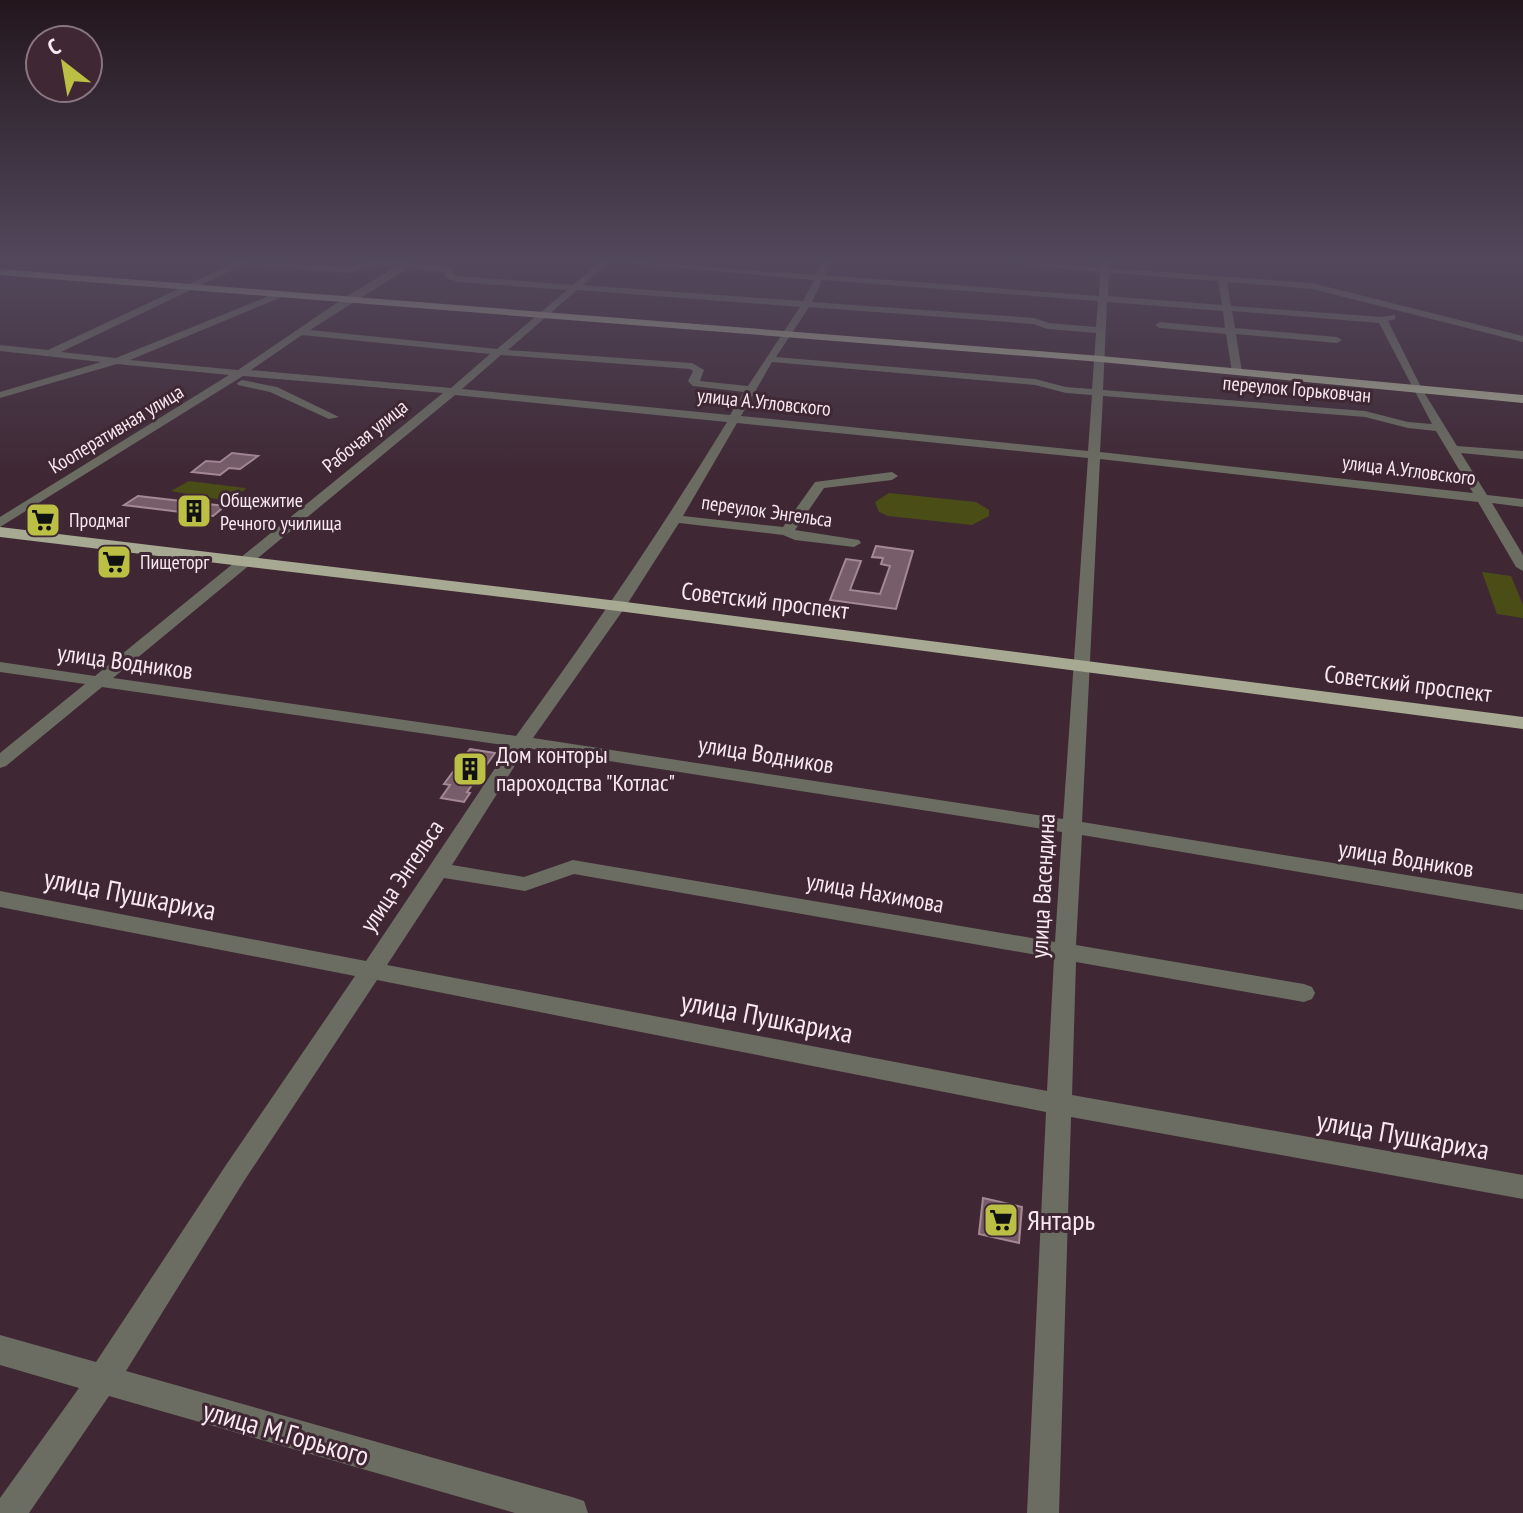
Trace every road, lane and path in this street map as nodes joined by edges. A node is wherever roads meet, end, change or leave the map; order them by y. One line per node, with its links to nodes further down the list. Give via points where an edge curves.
1 (93, 333): 17 (street)
2 (187, 333): 20 (street)
3 (301, 333): 23 (street, Кооперативная улица)
4 (308, 333): 16 (street)
5 (522, 333): 16 (street, Рабочая улица)
6 (767, 333): 12 (main road)
7 (1101, 333): 19 (street, улица Васендина)
8 (1233, 333): 22 (street)
9 (1252, 333): 14 (street)
10 (1389, 333): 25 (street)
11 (1499, 333): 13 (street)
12 (786, 334): 18 (street, улица Энгельса); 19 (main road)
13 (1523, 339)
14 (1337, 340)
15 (0, 348): 17 (street)
16 (498, 352): 26 (street, via 692,366 699,370 693,381 697,384); 27 (street, Рабочая улица)
17 (50, 353): 21 (street)
18 (769, 359): 26 (street, улица Энгельса); 28 (street, переулок Горьковчан, via 1035,382)
19 (1101, 359): 22 (main road); 28 (street, улица Васендина)
20 (117, 361): 21 (street); 23 (street, улица А.Угловского)
21 (86, 364): 29 (street)
22 (1237, 372): 25 (main road)
23 (239, 373): 24 (street, Кооперативная улица); 27 (street, улица А.Угловского)
24 (227, 382): 31 (street, via 273,389); 41 (street, Кооперативная улица)
25 (1417, 389): 30 (main road); 33 (street)
26 (751, 390): 32 (street, улица Энгельса)
27 (453, 391): 32 (street, улица А.Угловского); 45 (street, Рабочая улица)
28 (1099, 393): 33 (street, переулок Горьковчан, via 1365,414); 35 (street, улица Васендина)
29 (0, 395)
30 (1523, 399)
31 (333, 417)
32 (733, 419): 35 (street, улица А.Угловского); 40 (street, улица Энгельса)
33 (1441, 428): 34 (street)
34 (1455, 449): 36 (street); 38 (street)
35 (1096, 455): 38 (street, улица А.Угловского); 48 (street, улица Васендина)
36 (1523, 455)
37 (892, 476): 42 (street, via 820,485)
38 (1482, 499): 39 (street, улица А.Угловского); 46 (street)
39 (1523, 503)
40 (675, 519): 42 (street, переулок Энгельса); 47 (street, улица Энгельса)
41 (0, 523)
42 (787, 531): 44 (street, переулок Энгельса)
43 (0, 532): 45 (main road, Советский проспект)
44 (854, 543)
45 (244, 560): 47 (main road, Советский проспект); 50 (street, Рабочая улица)
46 (1523, 567)
47 (618, 606): 48 (main road, Советский проспект); 52 (street, улица Энгельса)
48 (1080, 666): 51 (main road, Советский проспект); 54 (street, улица Васендина)
49 (0, 667): 50 (street, улица Водников)
50 (95, 683): 52 (street, улица Водников); 53 (street, Рабочая улица)
51 (1523, 723)
52 (521, 742): 54 (street, улица Водников); 55 (street, улица Энгельса)
53 (0, 762)
54 (1073, 827): 57 (street, улица Водников); 58 (street, улица Васендина)
55 (439, 870): 58 (street, улица Нахимова, via 525,884 573,867); 59 (street, улица Энгельса)
56 (0, 899): 59 (street, улица Пушкариха)
57 (1523, 902)
58 (1065, 952): 60 (street, улица Нахимова); 61 (street, улица Васендина)
59 (370, 971): 61 (street, улица Пушкариха); 64 (street, улица Энгельса)
60 (1304, 993)
61 (1061, 1104): 62 (street, улица Пушкариха); 67 (street, улица Васендина)
62 (1523, 1187)
63 (0, 1350): 64 (street, улица М.Горького)
64 (102, 1381): 65 (street, улица Энгельса); 66 (street, улица М.Горького)
65 (9, 1513)
66 (572, 1513)
67 (1043, 1513)

